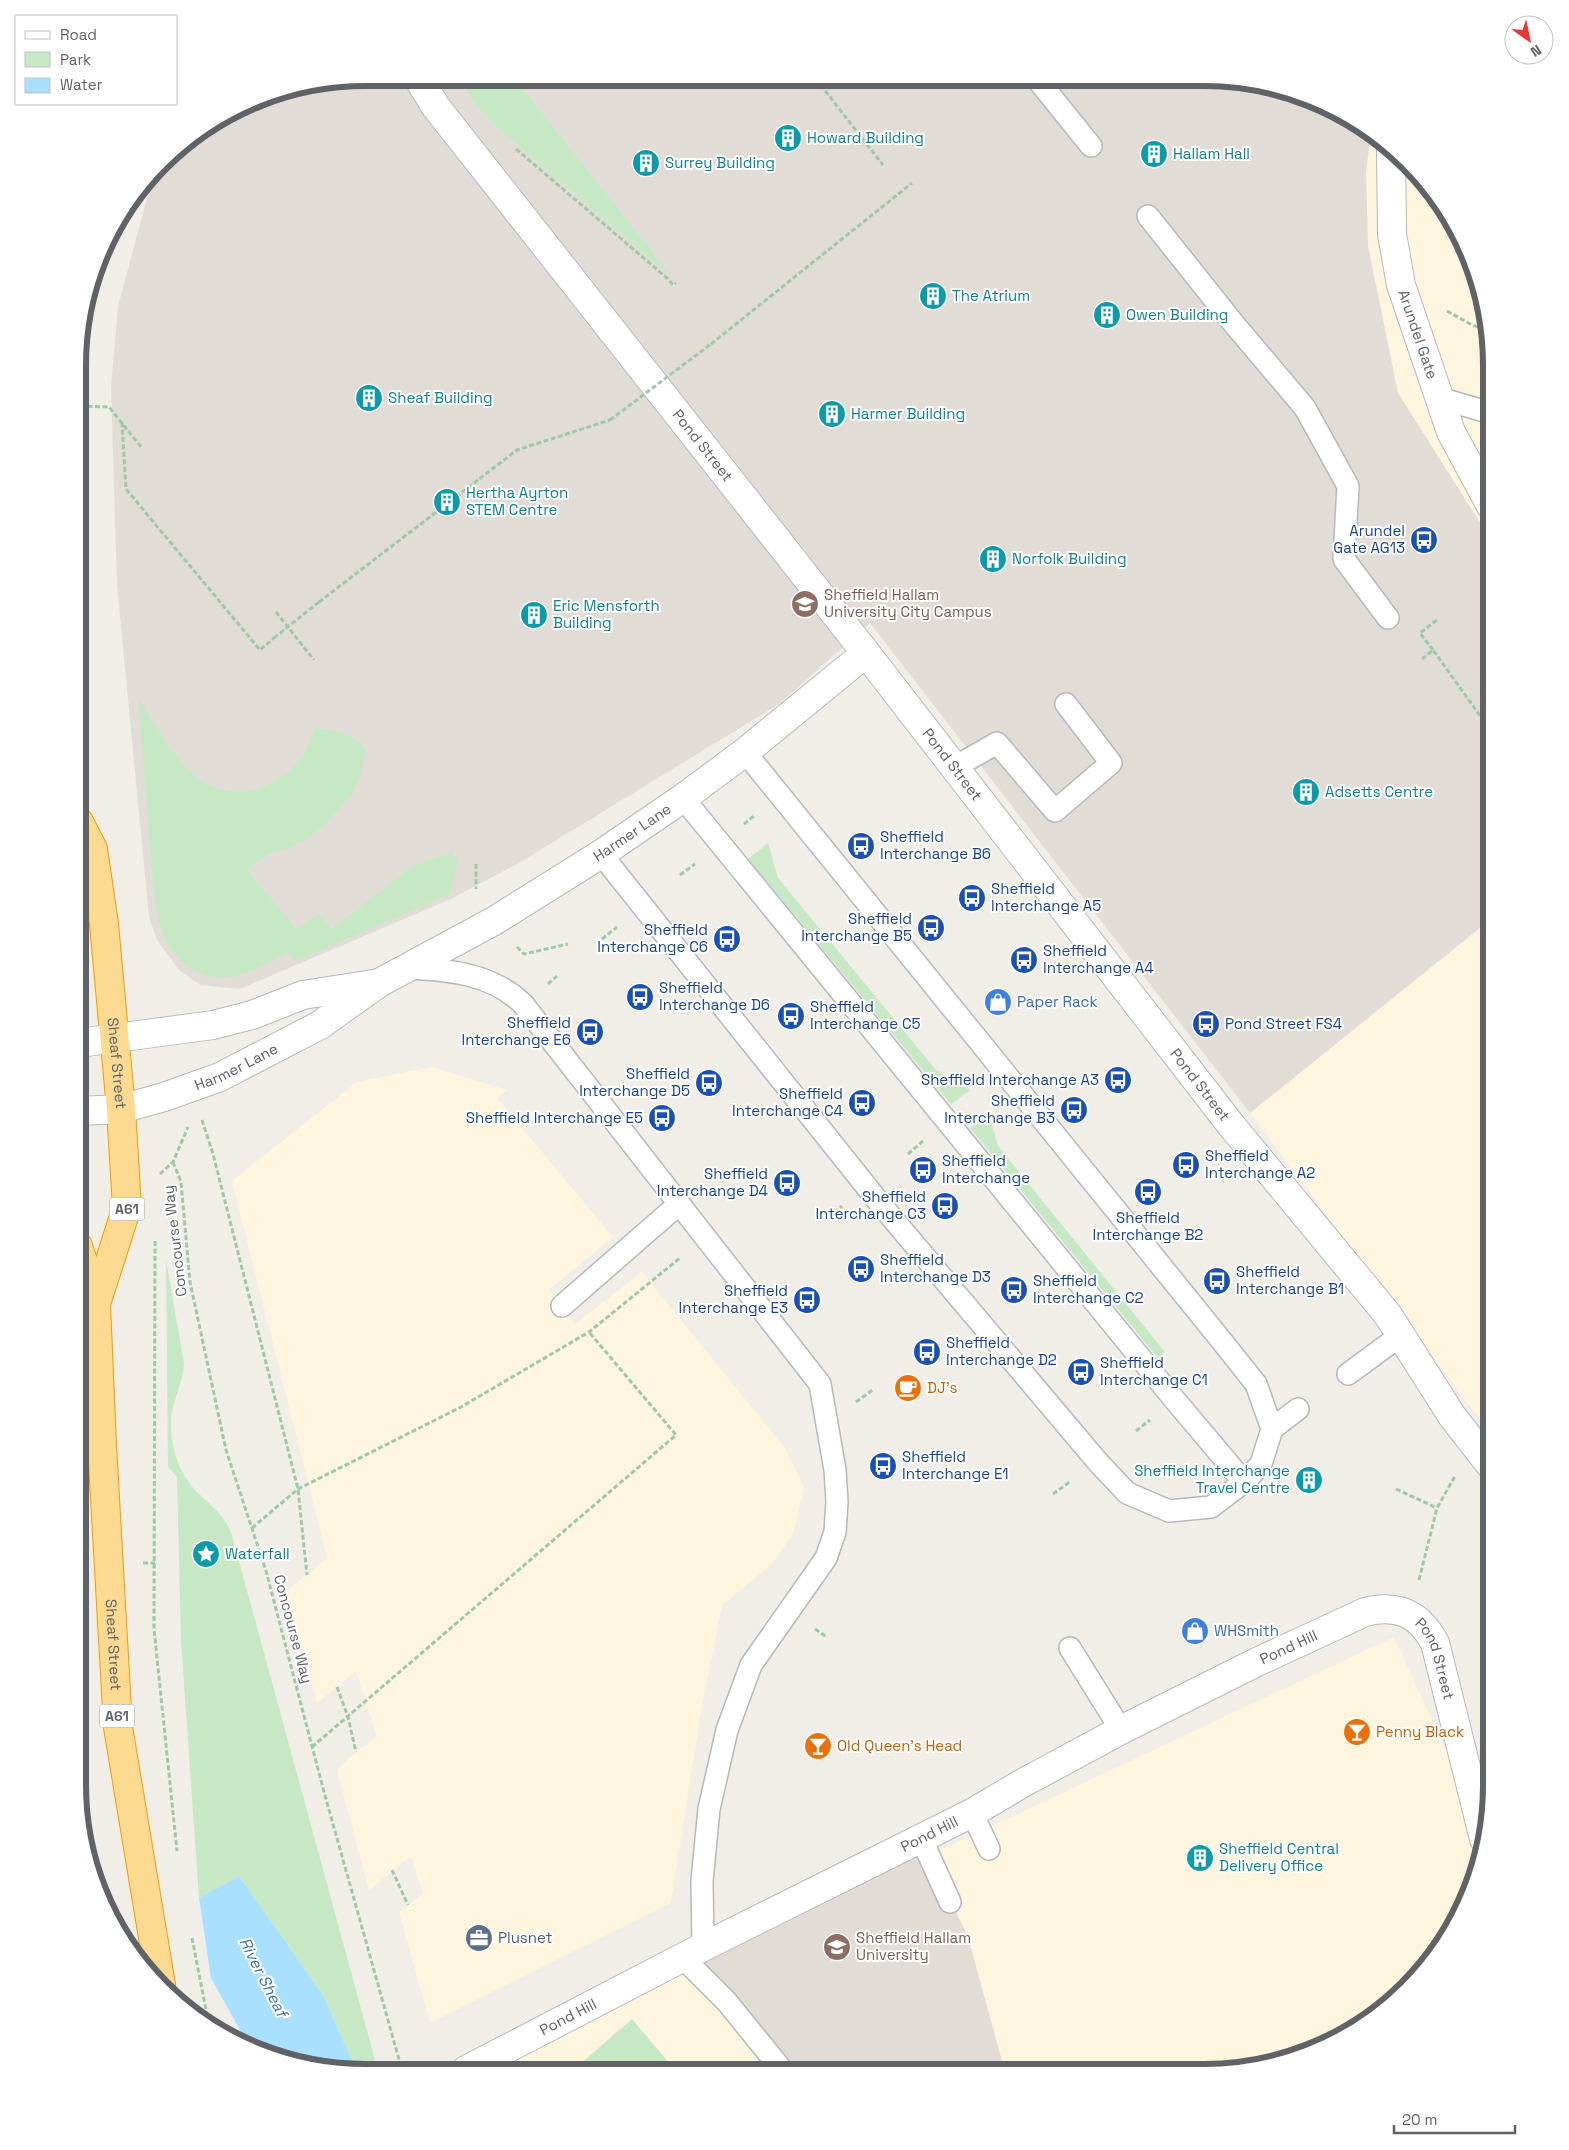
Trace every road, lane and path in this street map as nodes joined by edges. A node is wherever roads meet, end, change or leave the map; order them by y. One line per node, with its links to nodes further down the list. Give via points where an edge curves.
1 (423, 86): 21 (street, Pond Street, via 436,107)
2 (821, 86): 7 (path)
3 (1043, 86): 5 (lane)
4 (509, 142): 10 (path, via 673,285)
5 (1091, 146)
6 (1391, 159): 11 (street, Arundel Gate, via 1392,234 1398,268)
7 (883, 165)
8 (912, 184): 14 (path, bridge, via 610,420 517,450 260,650 126,489)
9 (1148, 216): 18 (lane, via 1305,408 1348,486 1344,559)
10 (676, 283)
11 (1439, 398): 13 (lane); 16 (street, Arundel Gate, via 1451,432)
12 (86, 406): 14 (path, via 110,406)
13 (1483, 411)
14 (122, 422): 15 (path)
15 (141, 447)
16 (1483, 491)
17 (276, 612): 23 (path)
18 (1388, 618)
19 (1437, 620): 20 (path, via 1420,633)
20 (1433, 650): 22 (path); 25 (path)
21 (866, 653): 26 (street, Harmer Lane); 27 (street, Pond Street)
22 (1422, 659)
23 (314, 660)
24 (1066, 704): 27 (lane, via 1111,763 1054,811 997,743)
25 (1483, 720)
26 (745, 752): 28 (street, Harmer Lane); 49 (lane, via 1256,1384)
27 (955, 767): 46 (street, Pond Street, via 1231,1125)
28 (683, 798): 30 (street, Harmer Lane); 52 (lane)
29 (86, 836): 33 (highway, Sheaf Street / A61, via 93,849 104,924)
30 (601, 854): 31 (street, Harmer Lane, via 494,921); 52 (lane, via 882,1206 1127,1493 1169,1511 1210,1507)
31 (410, 968): 32 (street, Harmer Lane); 39 (lane, via 469,974 512,994)
32 (379, 983): 33 (street, Harmer Lane, via 303,995 252,1015 214,1025); 35 (street, Harmer Lane, via 320,1025 220,1077)
33 (115, 1038): 34 (street, Harmer Lane); 35 (highway, Sheaf Street / A61)
34 (86, 1042)
35 (121, 1109): 36 (street, Harmer Lane); 43 (highway, Sheaf Street / A61, via 127,1207)
36 (86, 1112)
37 (213, 1154): 53 (path)
38 (155, 1178): 56 (path, Concourse Way, via 173,1162 181,1182 190,1282 226,1450)
39 (679, 1204): 41 (lane); 44 (lane)
40 (155, 1237): 69 (path, via 154,1629)
41 (705, 1238): 45 (path); 74 (lane, via 820,1384 835,1470 837,1502 835,1532 826,1558 750,1665 727,1730 709,1809)
42 (86, 1272): 43 (highway, Sheaf Street / A61)
43 (96, 1304): 75 (highway, Sheaf Street / A61, via 118,1727)
44 (562, 1306)
45 (589, 1332): 53 (path, via 461,1407); 61 (path, via 676,1435)
46 (1401, 1335): 47 (lane); 50 (street, Pond Street, via 1438,1395)
47 (1348, 1374)
48 (1298, 1409): 49 (lane)
49 (1272, 1429): 52 (lane, via 1261,1464)
50 (1483, 1457)
51 (1483, 1462): 55 (path, via 1454,1477)
52 (1244, 1482)
53 (298, 1489): 56 (path); 57 (path)
54 (1396, 1489): 55 (path)
55 (1437, 1508): 58 (path, via 1417,1587)
56 (252, 1528): 63 (path, Concourse Way)
57 (307, 1574)
58 (1396, 1609): 62 (street, Pond Hill, via 1365,1612); 66 (street, Pond Street, via 1420,1621 1434,1643)
59 (1070, 1648): 62 (lane)
60 (337, 1687): 61 (path)
61 (348, 1717): 63 (path); 64 (path)
62 (1121, 1730): 65 (street, Pond Hill)
63 (312, 1747): 77 (path, Concourse Way)
64 (356, 1752)
65 (972, 1813): 67 (street, Pond Hill); 68 (lane)
66 (1480, 1822)
67 (922, 1838): 71 (lane); 74 (street, Pond Hill)
68 (989, 1849)
69 (178, 1860)
70 (392, 1870): 72 (path)
71 (950, 1902)
72 (408, 1906)
73 (191, 1935): 76 (path)
74 (693, 1952): 78 (street, Pond Hill); 79 (lane, via 727,2002)
75 (159, 1972)
76 (206, 2014)
77 (400, 2064)
78 (478, 2064)
79 (777, 2064)

